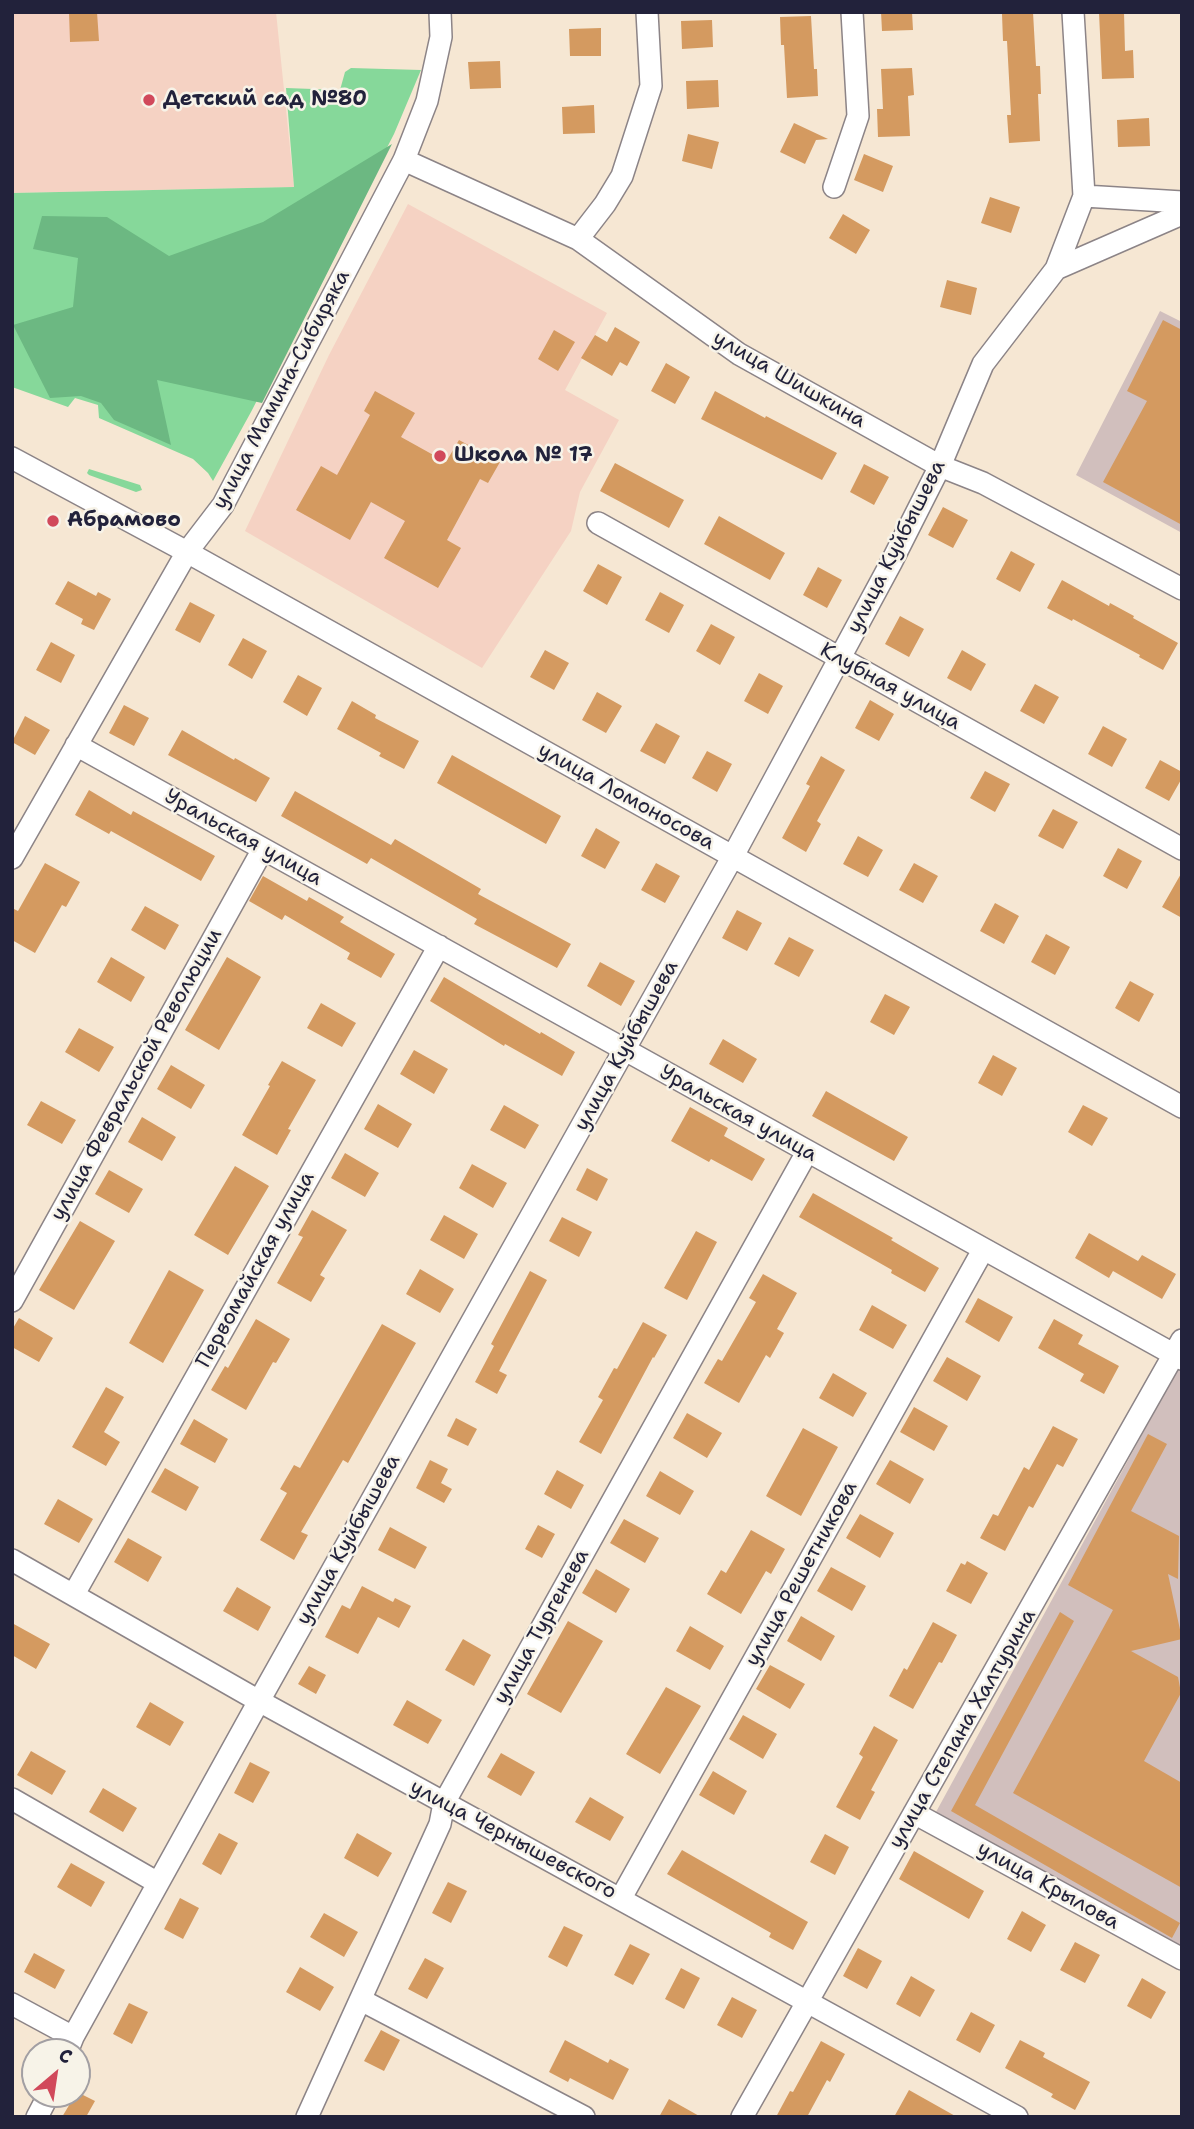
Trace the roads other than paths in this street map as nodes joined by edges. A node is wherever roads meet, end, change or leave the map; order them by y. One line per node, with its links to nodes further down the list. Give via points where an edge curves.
1 (440, 12): 5 (street, улица Мамина-Сибиряка, via 441,37 427,101)
2 (647, 12): 10 (street, via 651,86 622,176)
3 (852, 12): 6 (street, via 858,116)
4 (1073, 12): 7 (street, улица Куйбышева)
5 (404, 160): 10 (street, улица Шишкина); 15 (street, улица Мамина-Сибиряка, via 223,505)
6 (834, 187)
7 (1084, 196): 8 (street); 11 (street, улица Куйбышева)
8 (1182, 202)
9 (1182, 214): 11 (street)
10 (578, 239): 12 (street, улица Шишкина, via 739,354)
11 (1056, 268): 12 (street, улица Куйбышева, via 983,364)
12 (940, 466): 16 (street, улица Шишкина, via 983,483); 17 (street, улица Куйбышева)
13 (69, 489): 15 (street, улица Ломоносова)
14 (598, 523): 17 (street, Клубная улица)
15 (187, 552): 18 (street, улица Мамина-Сибиряка); 21 (street, улица Ломоносова)
16 (1182, 589)
17 (839, 659): 20 (street, Клубная улица); 21 (street, улица Куйбышева)
18 (76, 745): 19 (street, Уральская улица); 22 (street, улица Мамина-Сибиряка)
19 (263, 849): 23 (street, Уральская улица); 28 (street, улица Февральской Революции)
20 (1182, 849)
21 (733, 856): 24 (street, улица Куйбышева); 25 (street, улица Ломоносова)
22 (12, 858)
23 (439, 946): 24 (street, Уральская улица); 31 (street, Первомайская улица)
24 (625, 1051): 26 (street, Уральская улица); 32 (street, улица Куйбышева)
25 (1182, 1107)
26 (807, 1152): 27 (street, Уральская улица); 34 (street, улица Тургенева)
27 (983, 1250): 29 (street, Уральская улица); 37 (street, улица Решетникова)
28 (12, 1301)
29 (1179, 1351): 35 (street, улица Степана Халтурина)
30 (12, 1560): 31 (street, улица Чернышевского)
31 (74, 1594): 32 (street, улица Чернышевского)
32 (259, 1701): 34 (street, улица Чернышевского); 36 (street, улица Куйбышева)
33 (12, 1799): 36 (street)
34 (444, 1803): 37 (street, улица Чернышевского); 39 (street, улица Тургенева, via 440,1824)
35 (914, 1813): 38 (street, улица Крылова); 40 (street, улица Степана Халтурина)
36 (158, 1883): 43 (street, улица Куйбышева)
37 (621, 1899): 40 (street, улица Чернышевского)
38 (1182, 1959)
39 (361, 2000): 45 (street, улица Тургенева); 46 (street)
40 (808, 2002): 44 (street, улица Чернышевского); 47 (street, улица Степана Халтурина)
41 (12, 2004): 42 (street)
42 (60, 2038)
43 (74, 2038)
44 (985, 2109): 48 (street, улица Чернышевского)
45 (307, 2117)
46 (584, 2117)
47 (742, 2117)
48 (1017, 2117)

